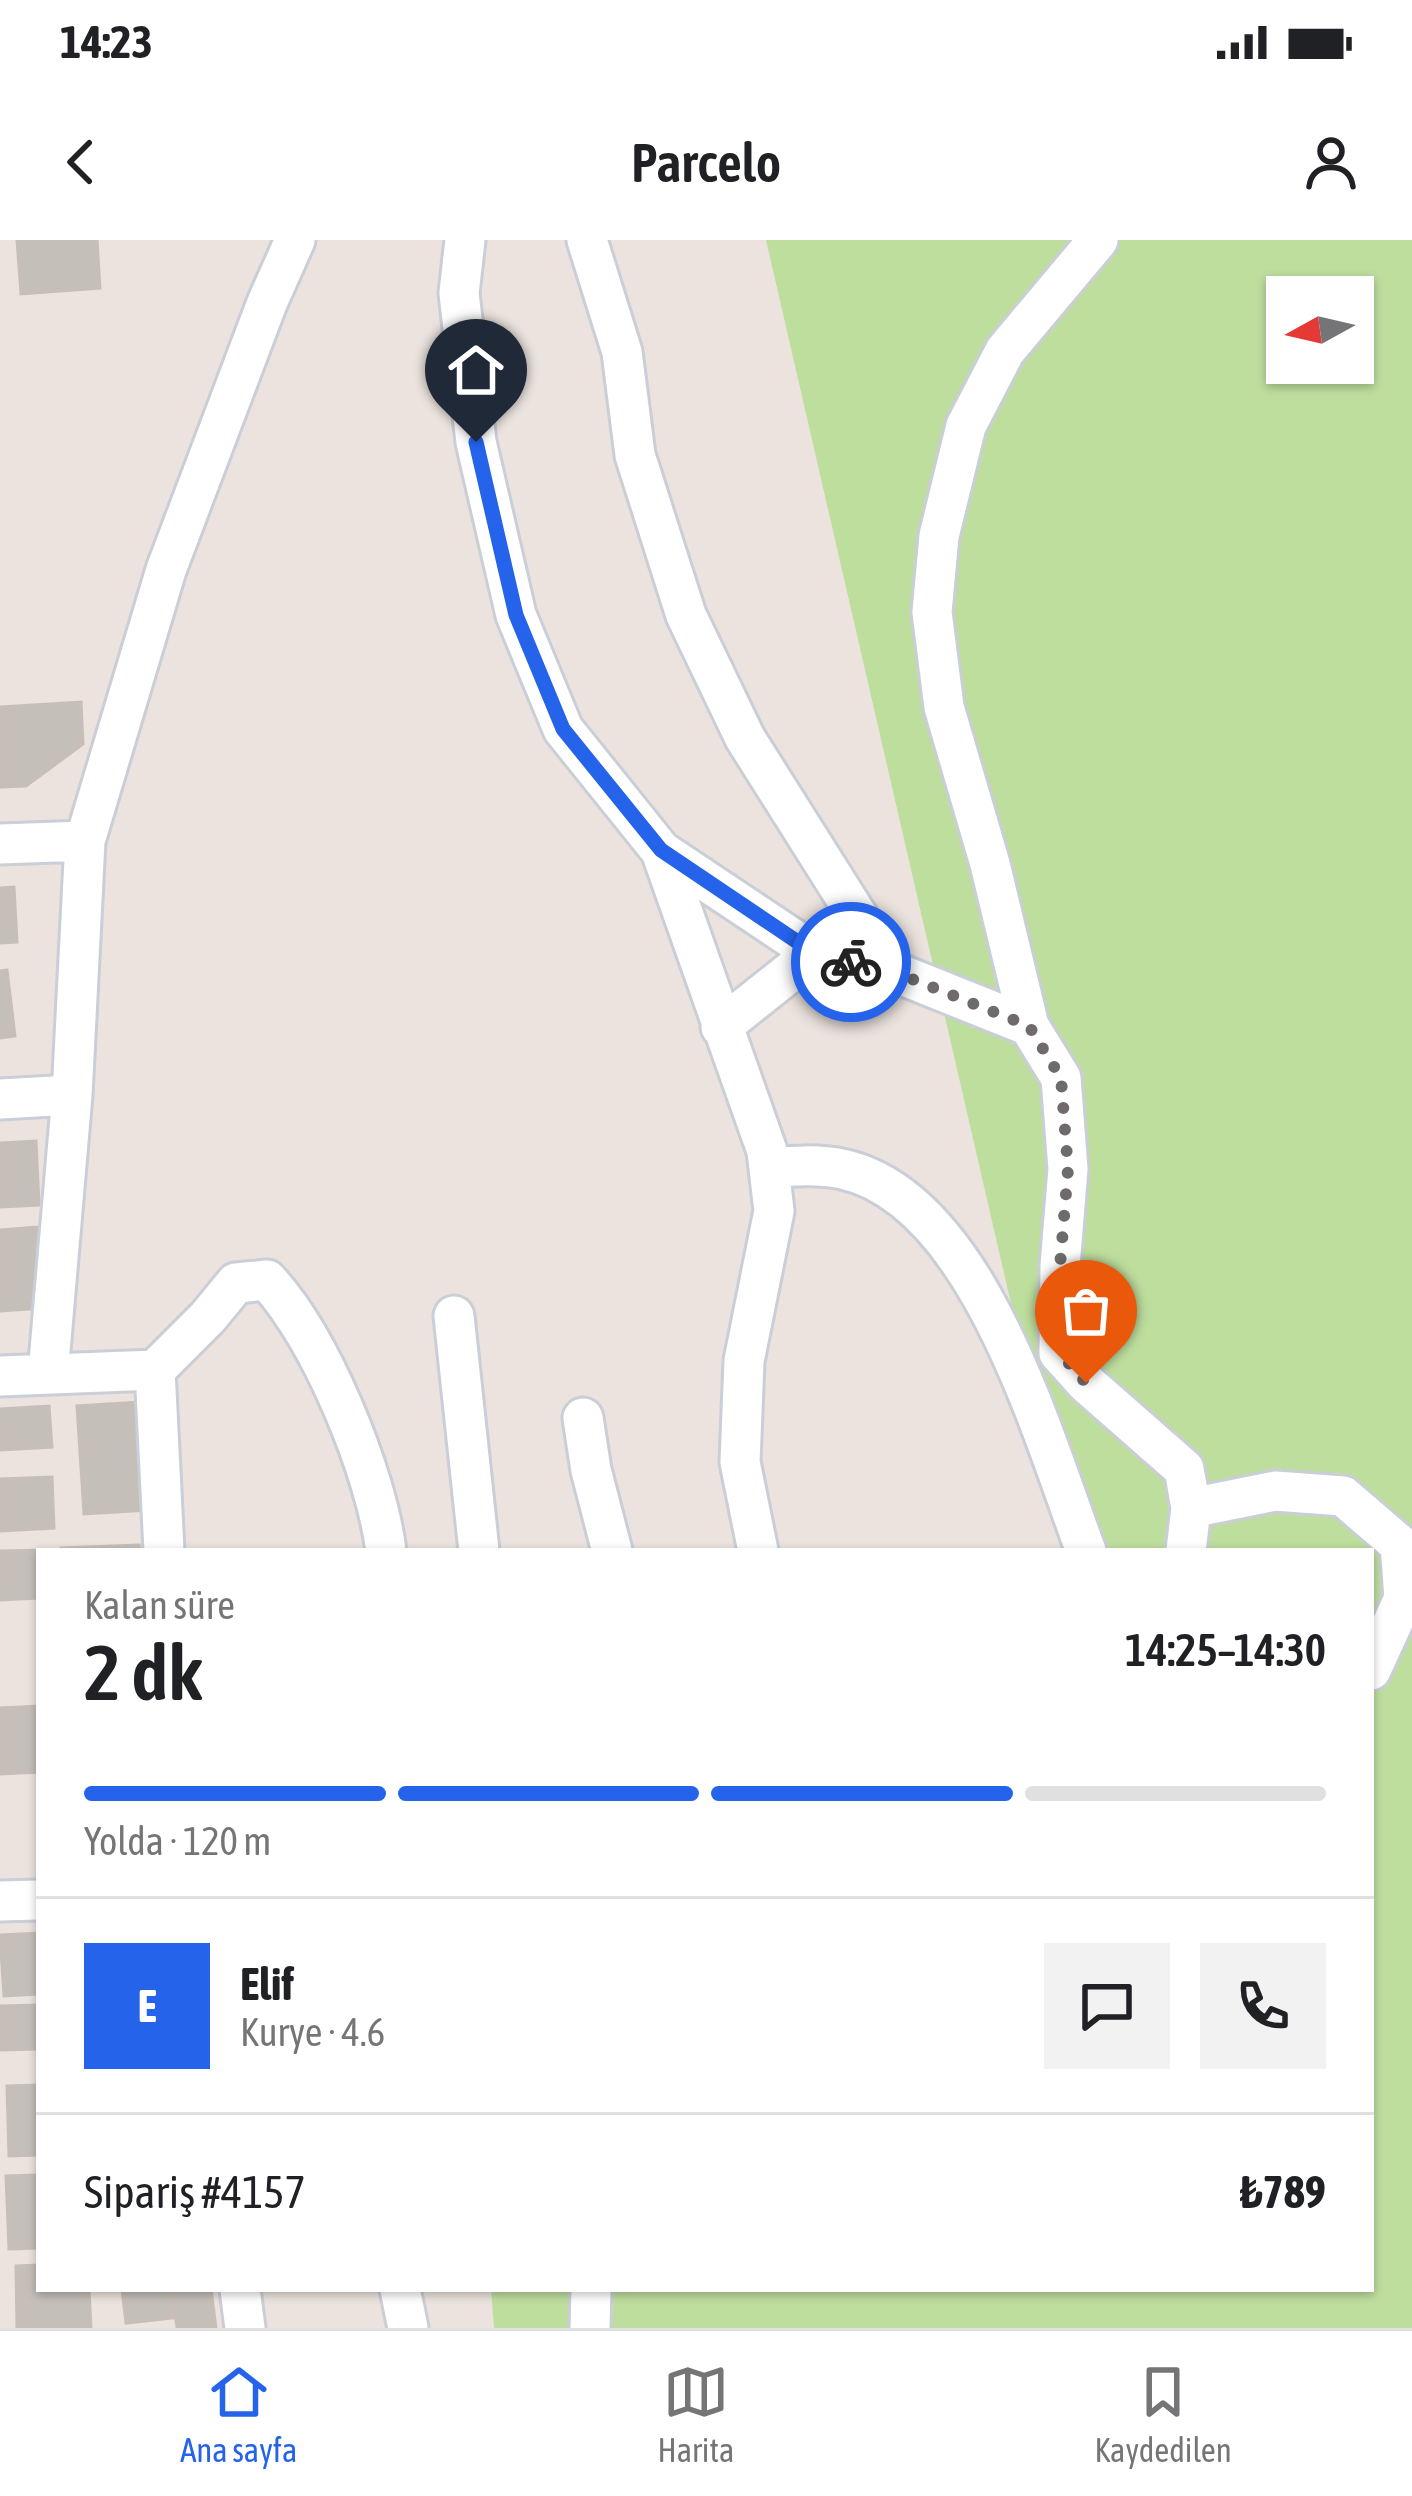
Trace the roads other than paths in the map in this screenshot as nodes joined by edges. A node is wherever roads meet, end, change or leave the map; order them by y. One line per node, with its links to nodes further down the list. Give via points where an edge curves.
1 (295, 240): 5 (street, via 166,570)
2 (465, 240): 7 (street, via 459,293 476,442 516,615 563,729)
3 (586, 240): 9 (street, via 622,352 635,455 686,615 745,738)
4 (1099, 240): 10 (street, via 1005,352 966,426 939,536 932,612 944,707)
5 (85, 841): 6 (street); 12 (street)
6 (0, 844)
7 (661, 850): 8 (street); 11 (street)
8 (814, 953): 9 (street); 11 (street)
9 (892, 971): 10 (street)
10 (1029, 1026): 20 (street, via 1061,1078 1068,1169 1060,1353 1184,1469)
11 (721, 1027): 14 (street)
12 (72, 1095): 13 (street); 17 (street)
13 (0, 1099)
14 (769, 1168): 25 (street, via 774,1211 744,1361 740,1462); 26 (street, via 845,1169 896,1194 936,1231 1000,1325)
15 (454, 1316): 23 (street)
16 (155, 1370): 17 (street); 21 (street); 22 (street, via 236,1283 267,1280 291,1306 326,1373)
17 (48, 1374): 18 (street)
18 (0, 1376)
19 (584, 1418): 24 (street)
20 (1191, 1508): 27 (street); 28 (street, via 1275,1491 1343,1496 1400,1545 1404,1598)
21 (164, 1548)
22 (386, 1548)
23 (479, 1548)
24 (611, 1548)
25 (757, 1548)
26 (1085, 1548)
27 (1186, 1548)
28 (1374, 1663)
29 (36, 1900): 30 (street)
30 (0, 1901)
31 (240, 2292): 34 (street)
32 (401, 2292): 35 (street)
33 (591, 2292): 36 (street)
34 (245, 2328)
35 (408, 2328)
36 (590, 2328)

